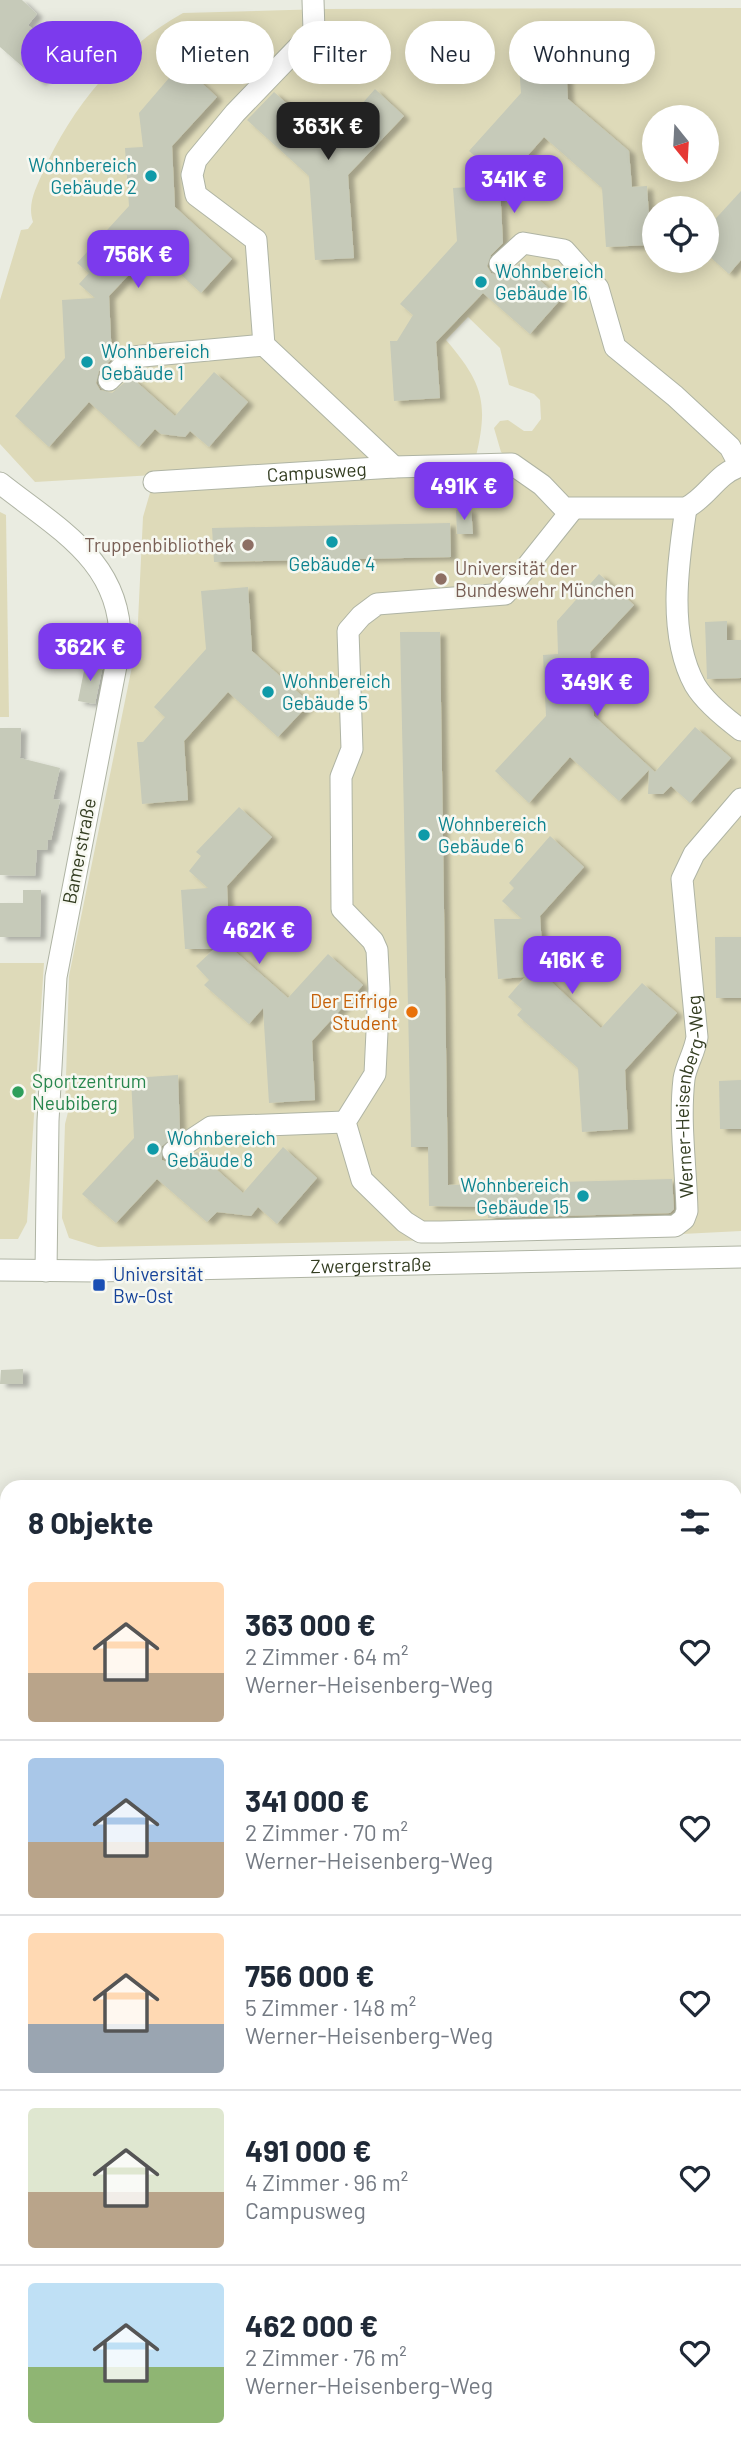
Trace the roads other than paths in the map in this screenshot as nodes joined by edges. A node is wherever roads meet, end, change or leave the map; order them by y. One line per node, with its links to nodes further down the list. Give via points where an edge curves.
1 (313, 0): 3 (street, via 314,31 216,134 196,160 192,175 196,195 256,240)
2 (500, 264): 6 (street, via 523,243 564,250 598,288 615,347 730,447)
3 (264, 345): 4 (street, via 132,357); 5 (street)
4 (109, 380)
5 (365, 439): 7 (street); 8 (street, via 366,456)
6 (741, 466): 11 (street, via 724,473 697,503)
7 (394, 467): 8 (street, Campusweg); 12 (street, Campusweg, via 512,464)
8 (346, 469): 9 (street, Campusweg)
9 (154, 482)
10 (0, 483): 19 (street, Bamerstraße, via 71,539 99,568 111,586 121,622 56,977)
11 (686, 508): 12 (street); 13 (street, via 680,545 679,636 695,685)
12 (572, 510): 15 (street, via 505,594 377,604 348,631 352,749 341,777 342,909 377,950 378,1032 375,1074)
13 (741, 730)
14 (741, 799): 15 (street, Werner-Heisenberg-Weg, via 694,854 682,879 697,1037 695,1054 684,1075 684,1219 675,1226 421,1232 362,1180)
15 (345, 1122): 16 (street, via 211,1127)
16 (173, 1152)
17 (741, 1257): 19 (street, Zwergerstraße)
18 (0, 1270): 19 (street, Zwergerstraße)
19 (46, 1270)

